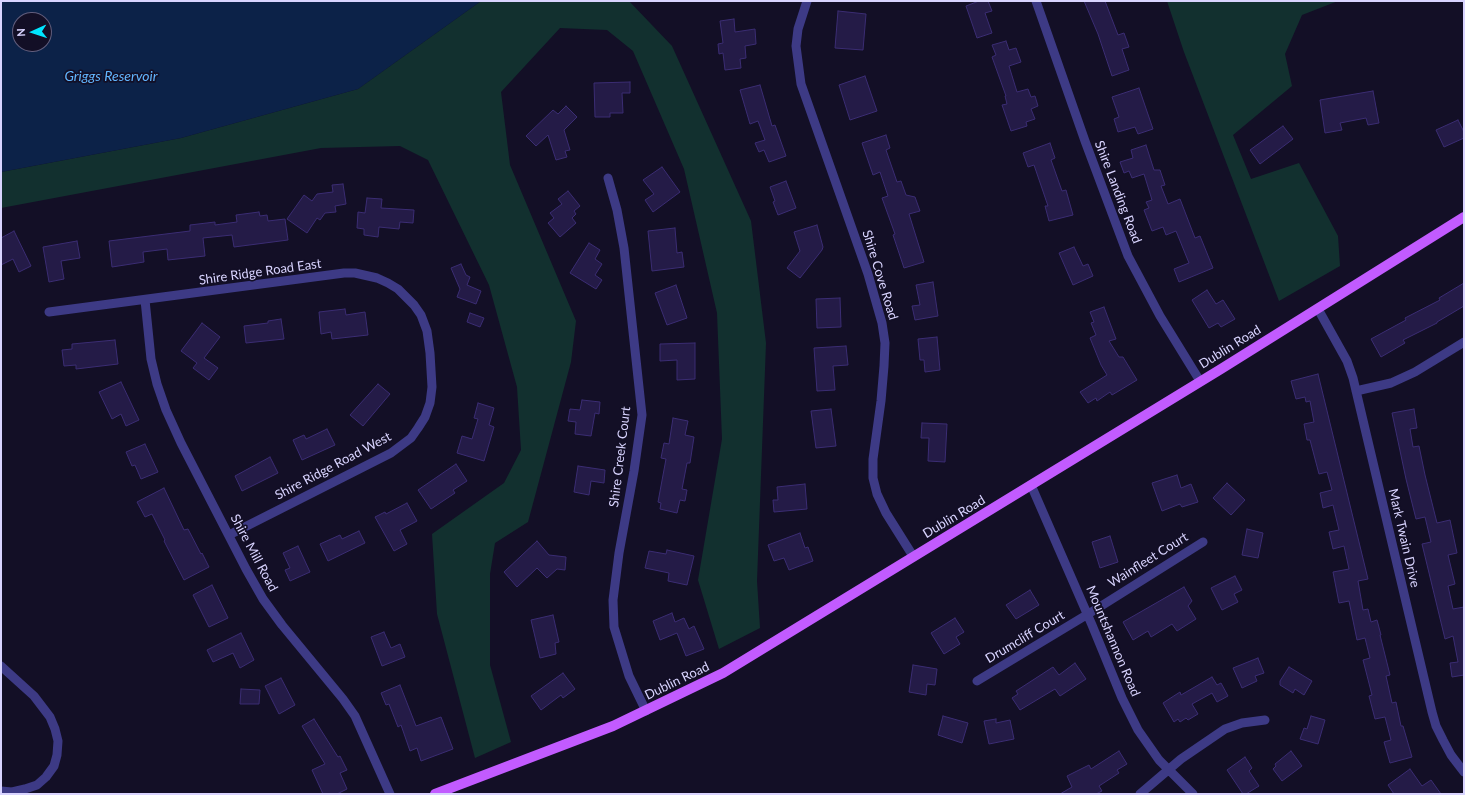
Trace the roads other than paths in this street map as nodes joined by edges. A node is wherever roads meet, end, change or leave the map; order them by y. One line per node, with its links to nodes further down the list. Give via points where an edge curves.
1 (808, 1): 15 (street, Shire Cove Road, via 798,29 796,46 801,84 868,274 882,322 885,343 873,478 886,513)
2 (1036, 1): 10 (street, Shire Landing Road, via 1128,256 1160,316)
3 (608, 178): 19 (street, Shire Creek Court, via 624,248 642,415 619,553 613,600 614,626 628,676)
4 (1464, 217): 6 (main road, Dublin Road)
5 (145, 300): 7 (street, Shire Ridge Road East); 9 (street, Shire Ridge Road East, via 354,273 377,278 406,296 421,315 427,331); 13 (street, Shire Mill Road, via 151,359 166,410)
6 (1318, 309): 10 (main road, Dublin Road); 11 (street, Mark Twain Drive, via 1347,361)
7 (50, 312)
8 (1464, 342): 11 (street, via 1415,372 1391,383)
9 (430, 353): 13 (street, Shire Ridge Road West, via 430,403 425,417 411,438 391,453)
10 (1200, 381): 12 (main road, Dublin Road)
11 (1356, 391): 22 (street, Mark Twain Drive, via 1432,712 1442,740)
12 (1031, 485): 15 (main road, Dublin Road); 16 (street, Mountshannon Road)
13 (229, 535): 24 (street, Shire Mill Road, via 263,599 355,716)
14 (1203, 542): 16 (street, Wainfleet Court)
15 (913, 556): 19 (main road, Dublin Road, via 723,673)
16 (1088, 614): 18 (street, Drumcliff Court); 21 (street, Mountshannon Road, via 1122,698 1138,730)
17 (1, 666): 23 (street, via 34,696 50,717 58,741 54,766 37,785 12,792)
18 (977, 681)
19 (646, 711): 25 (main road, Dublin Road)
20 (1265, 720): 21 (street, via 1242,723 1226,729)
21 (1167, 770): 26 (street); 27 (street, Mountshannon Road)
22 (1464, 772)
23 (1, 791)
24 (390, 794)
25 (435, 794)
26 (1140, 794)
27 (1192, 794)

